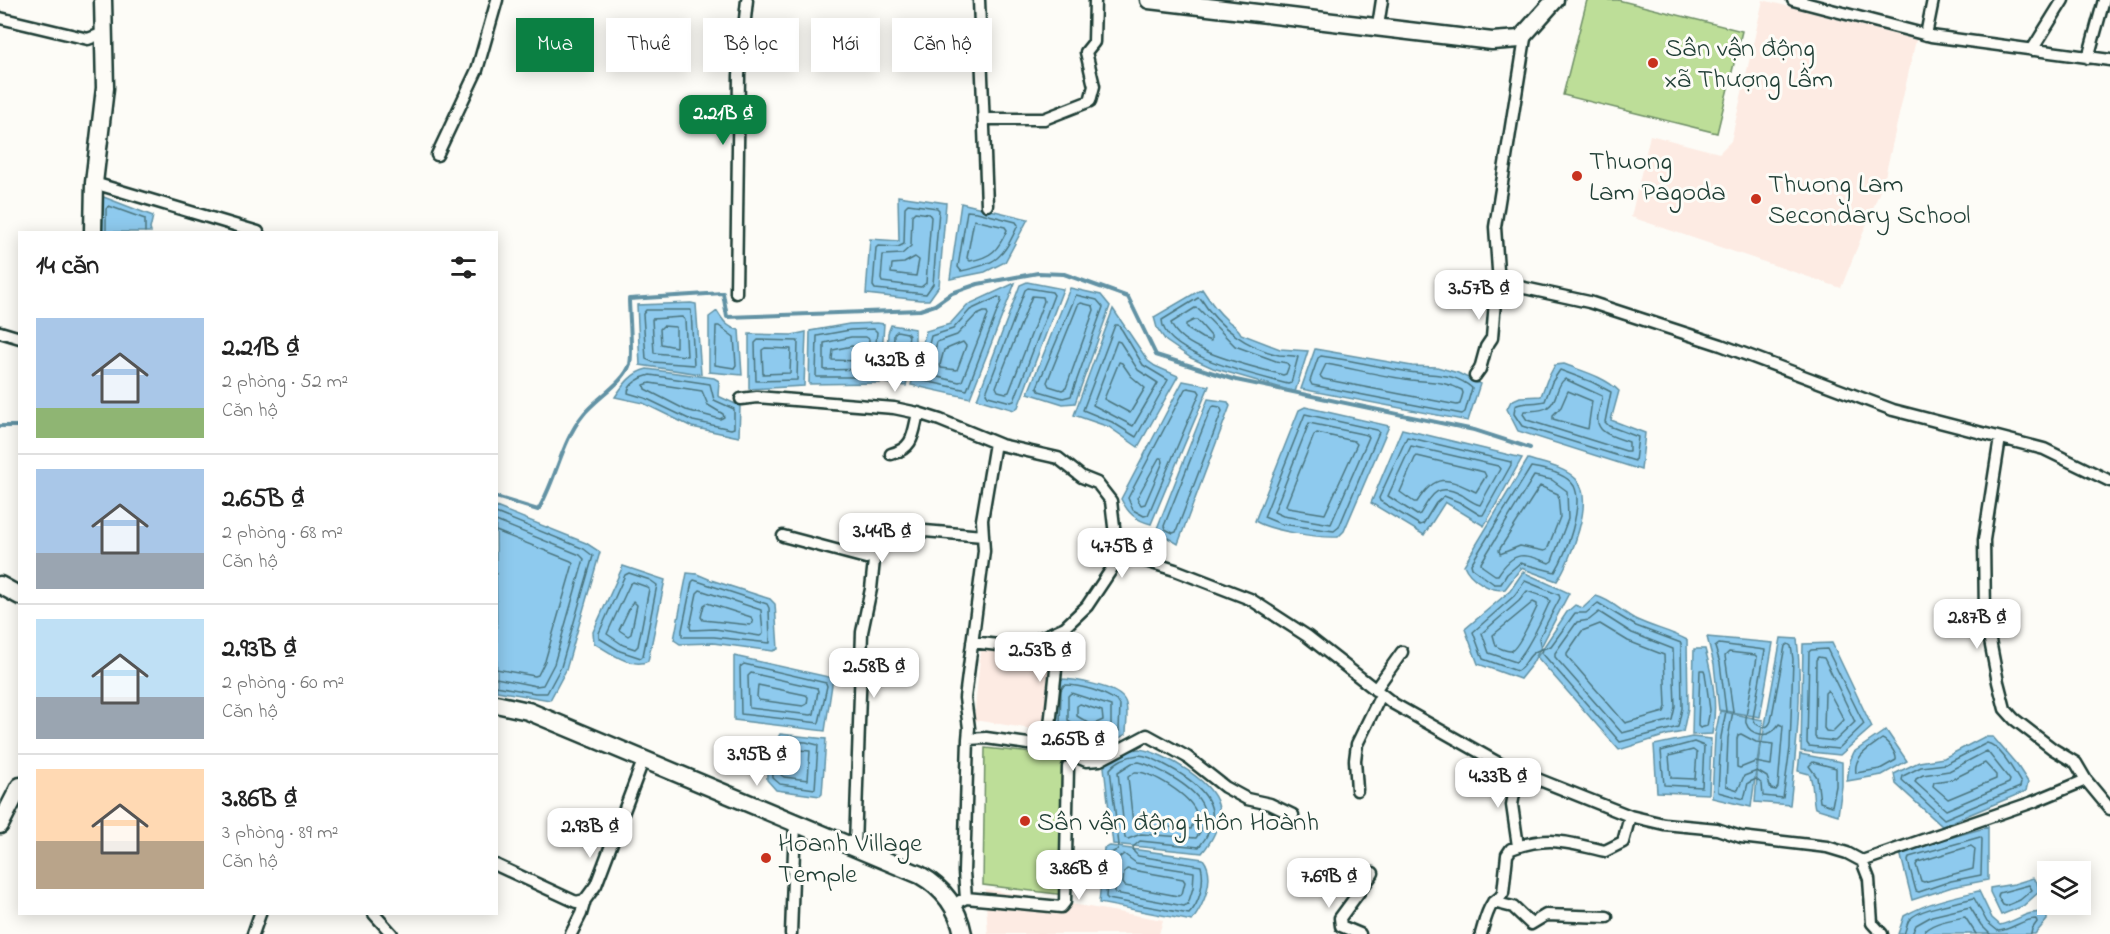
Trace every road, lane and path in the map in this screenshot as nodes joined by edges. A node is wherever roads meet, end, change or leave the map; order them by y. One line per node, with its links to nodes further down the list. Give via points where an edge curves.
1 (103, 0): 17 (street)
2 (497, 0): 23 (street, via 477,70)
3 (747, 0): 29 (street, via 739,75)
4 (980, 0): 22 (street)
5 (1095, 0): 22 (street, via 1094,42 1086,52 1094,86 1090,101 1044,118)
6 (1149, 0): 7 (street)
7 (1155, 0): 15 (street)
8 (1382, 0): 15 (street)
9 (1555, 0): 16 (street)
10 (1793, 0): 18 (street)
11 (1933, 0): 18 (street)
12 (2063, 0): 19 (street)
13 (2104, 0): 20 (street)
14 (0, 18): 17 (street, via 88,39)
15 (1378, 26): 16 (street, via 1492,41 1520,39)
16 (1526, 32): 28 (street, via 1495,227)
17 (104, 33): 24 (street, via 105,88)
18 (1926, 35): 19 (street)
19 (2032, 50): 20 (street)
20 (2088, 58): 21 (street)
21 (2110, 60)
22 (984, 119): 25 (street)
23 (437, 155)
24 (94, 183): 26 (street); 27 (street)
25 (987, 205)
26 (93, 231)
27 (255, 231)
28 (1501, 279): 32 (street, via 1496,289 1492,338); 35 (street, via 1515,286 1589,302 1721,345 1893,410)
29 (736, 292)
30 (0, 332): 31 (street)
31 (18, 337)
32 (1475, 376)
33 (741, 399): 34 (street, via 757,397)
34 (918, 413): 36 (street); 37 (street, via 912,441 904,451)
35 (2000, 438): 38 (street, via 2044,449); 55 (street, via 1984,540 1985,615 1998,682 2014,719 2076,763)
36 (995, 443): 40 (street, via 982,520); 42 (street, via 1058,458 1082,477 1097,483 1111,501)
37 (891, 454)
38 (2110, 481)
39 (783, 536): 41 (street, via 866,558)
40 (983, 536): 41 (street, via 897,531); 46 (street)
41 (875, 551): 64 (street, via 862,632)
42 (1117, 552): 45 (street, via 1111,570 1087,606); 48 (street, via 1250,599 1306,636)
43 (0, 585): 44 (street)
44 (18, 595)
45 (1065, 627): 46 (street, via 1027,644); 51 (street, via 1057,660)
46 (972, 642): 50 (street, via 965,698)
47 (1402, 652): 48 (street)
48 (1378, 693): 54 (street, via 1428,725); 57 (street, via 1357,744)
49 (498, 704): 52 (street, via 528,711)
50 (968, 739): 51 (street); 69 (street, via 964,872)
51 (1048, 744): 59 (street, via 1086,761 1100,760 1147,735 1187,757 1247,799)
52 (644, 758): 61 (street); 68 (street, via 596,885)
53 (1068, 767): 69 (street, via 1065,902 1060,907)
54 (1518, 771): 60 (street); 63 (street, via 1512,805)
55 (2086, 780): 58 (street); 65 (street)
56 (18, 790): 62 (street)
57 (1357, 790)
58 (2110, 809)
59 (1293, 814)
60 (1630, 816): 63 (street, via 1623,842 1605,851 1558,840); 65 (street, via 1827,848)
61 (795, 822): 64 (street); 77 (street)
62 (0, 825)
63 (1518, 846): 70 (street, via 1507,855 1503,894)
64 (855, 847): 69 (street, via 920,875)
65 (1862, 861): 81 (street, via 1869,879 1872,923)
66 (498, 866): 68 (street, via 576,902)
67 (1373, 873): 79 (street, via 1340,918 1341,926)
68 (585, 900): 76 (street)
69 (959, 902): 78 (street)
70 (1493, 902): 73 (street, via 1513,907 1530,924 1546,915); 80 (street)
71 (260, 915): 74 (street)
72 (375, 915): 75 (street)
73 (1607, 917)
74 (253, 934)
75 (392, 934)
76 (571, 934)
77 (791, 934)
78 (963, 934)
79 (1360, 934)
80 (1481, 934)
81 (1882, 934)

